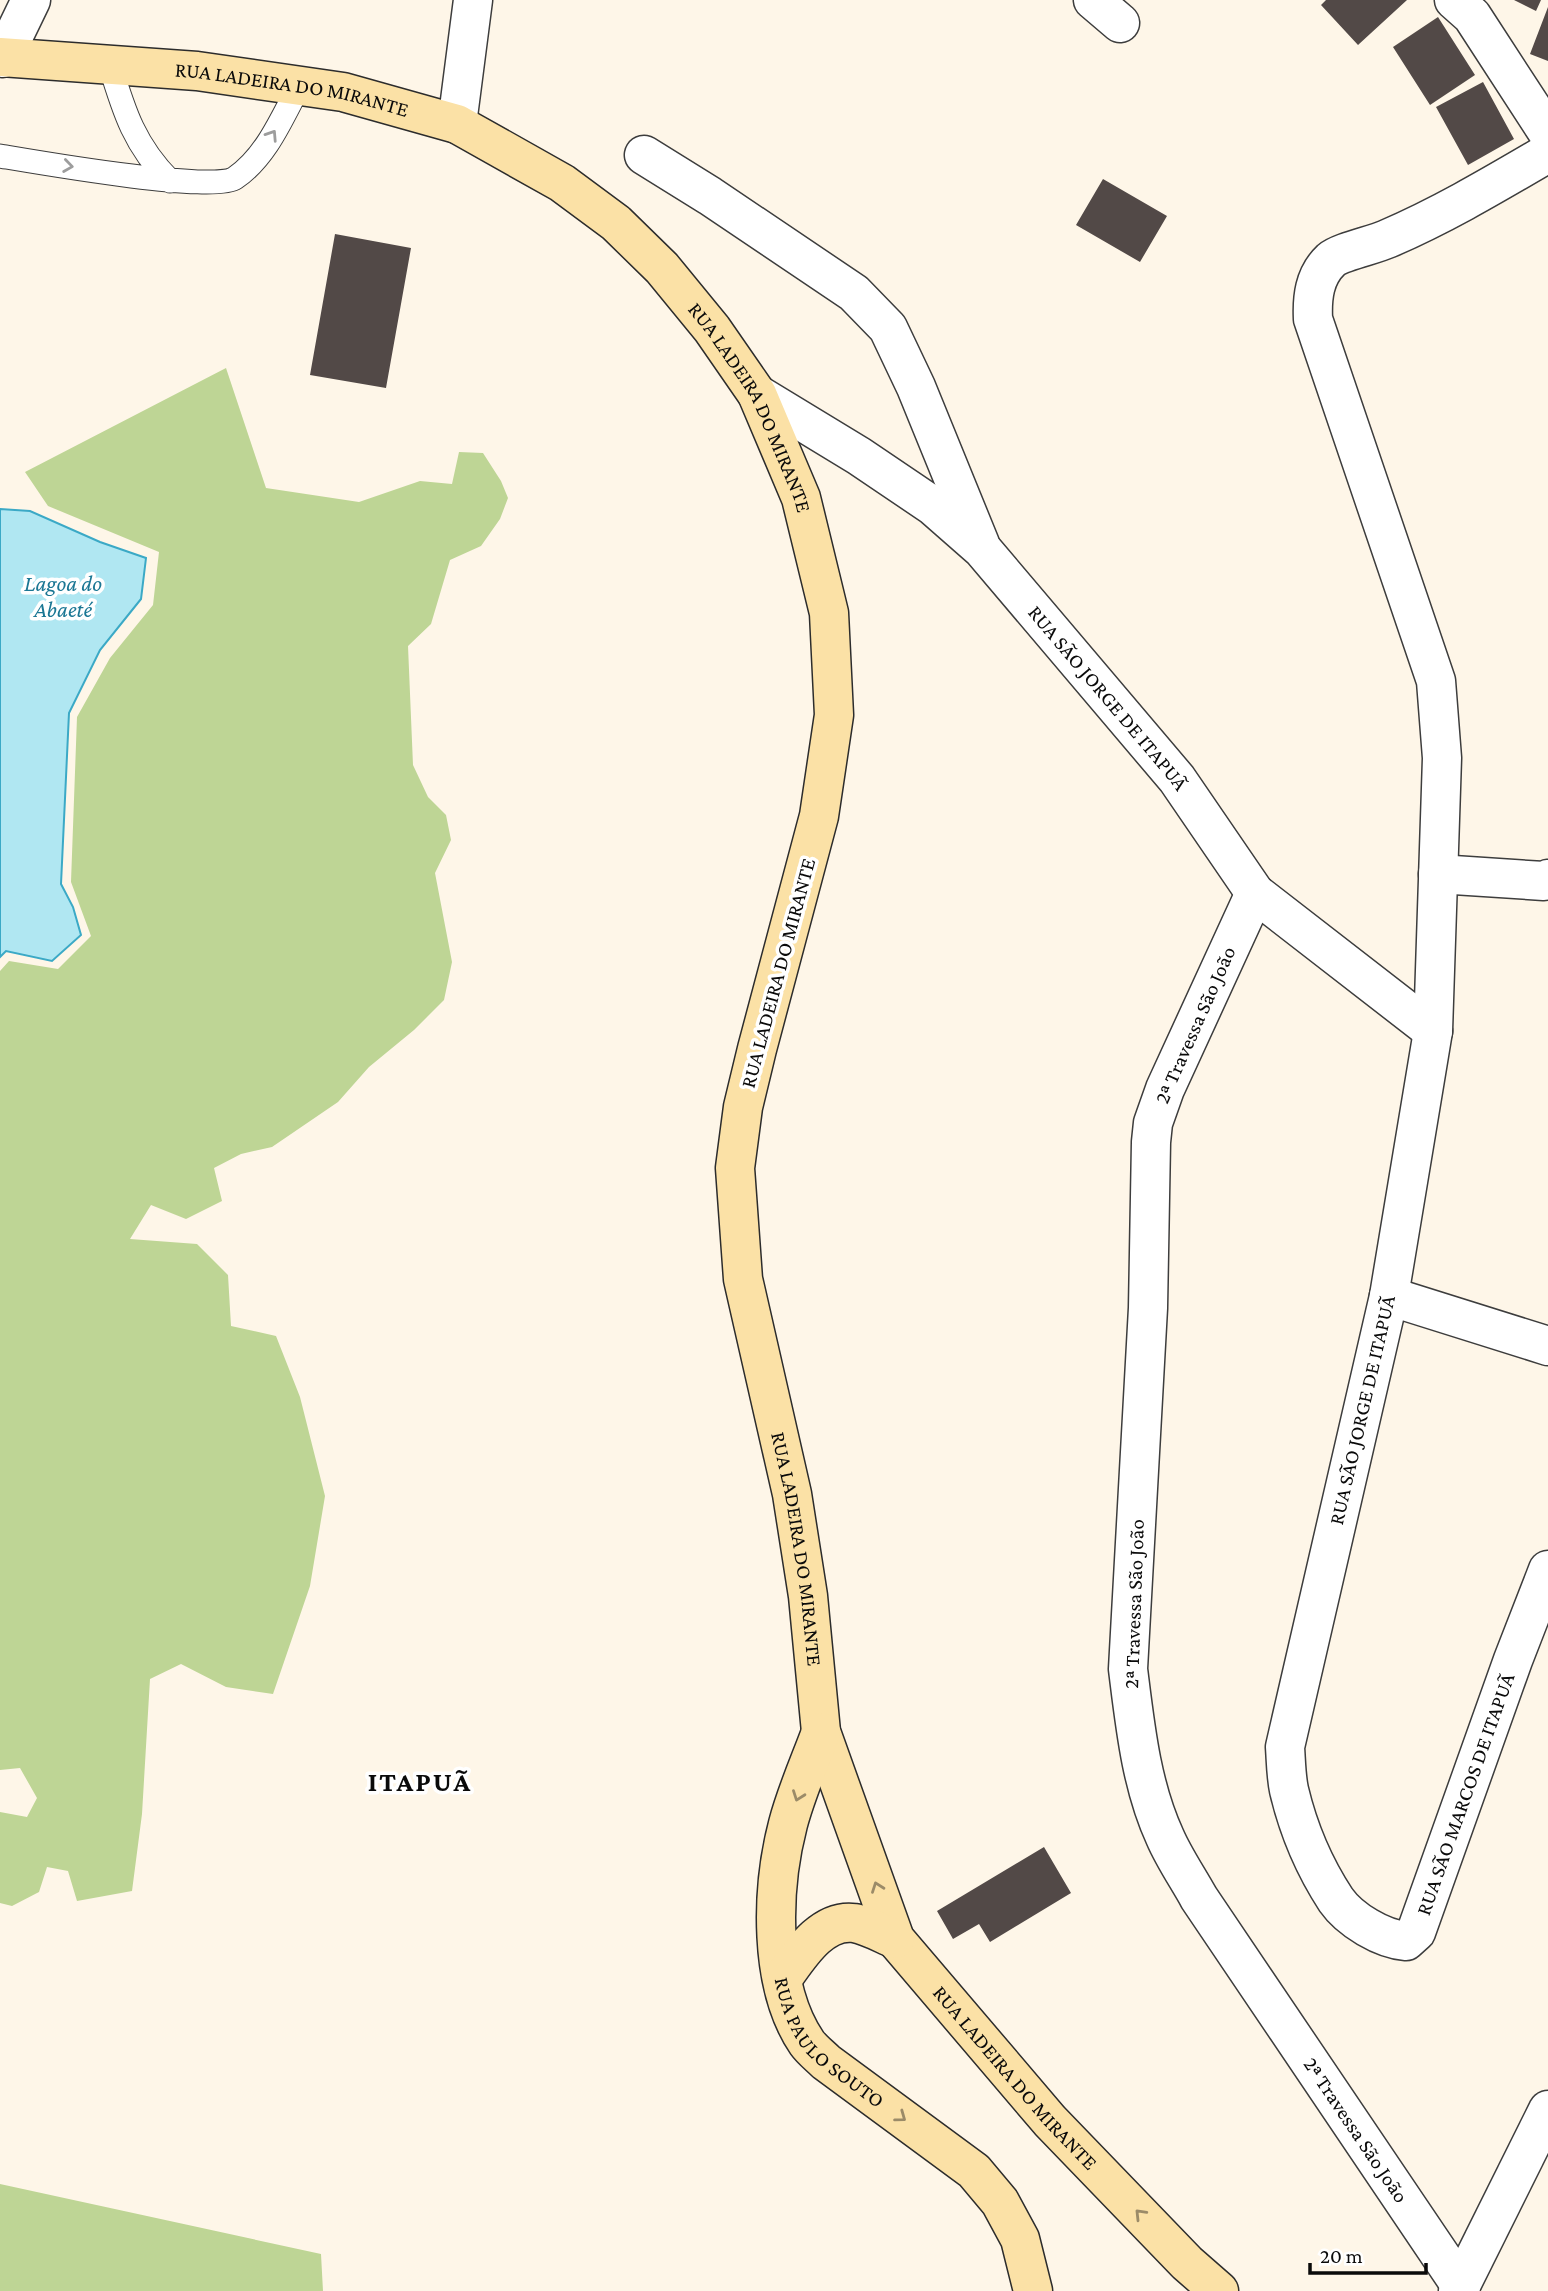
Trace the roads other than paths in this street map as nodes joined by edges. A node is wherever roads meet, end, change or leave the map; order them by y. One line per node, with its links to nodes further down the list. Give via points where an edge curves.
1 (31, 0): 4 (street)
2 (473, 0): 7 (street)
3 (1454, 0): 8 (street, via 1472,16)
4 (1, 58): 5 (street, RUA LADEIRA DO MIRANTE)
5 (110, 65): 6 (street, RUA LADEIRA DO MIRANTE, via 197,71); 12 (lane, via 141,148)
6 (299, 86): 7 (street, RUA LADEIRA DO MIRANTE, via 343,92); 12 (lane, one-way to 6, via 203,184 233,180 258,157)
7 (457, 124): 13 (street, RUA LADEIRA DO MIRANTE, via 562,183 616,223 662,268)
8 (1548, 133)
9 (1548, 153): 15 (street, RUA SÃO JORGE DE ITAPUÃ, via 1461,204 1386,240 1332,259 1312,295 1313,319 1436,681 1442,758)
10 (644, 155): 14 (street, via 854,293 888,328)
11 (0, 156): 12 (lane, one-way to 12)
12 (170, 181)
13 (757, 394): 14 (street, RUA SÃO JORGE DE ITAPUÃ, via 933,506); 22 (street, RUA LADEIRA DO MIRANTE, via 802,498 829,613 834,715 819,816 743,1107 735,1168 743,1279 792,1494)
14 (982, 549): 17 (street, RUA SÃO JORGE DE ITAPUÃ, via 1177,779)
15 (1438, 874): 16 (street); 18 (street, RUA SÃO JORGE DE ITAPUÃ)
16 (1548, 879)
17 (1255, 892): 18 (street, RUA SÃO JORGE DE ITAPUÃ); 28 (street, 2ª Travessa São João, via 1153,1123 1128,1669 1135,1727 1147,1788 1164,1836 1199,1898)
18 (1433, 1031): 19 (street, RUA SÃO JORGE DE ITAPUÃ)
19 (1389, 1296): 20 (street); 23 (street, RUA SÃO JORGE DE ITAPUÃ, via 1285,1747)
20 (1548, 1346)
21 (1548, 1570): 23 (street, RUA SÃO MARCOS DE ITAPUÃ, via 1424,1913 1416,1932 1406,1941 1356,1920 1337,1902 1305,1840)
22 (821, 1732): 24 (street, RUA LADEIRA DO MIRANTE, one-way to 22); 25 (street, RUA PAULO SOUTO, one-way to 25, via 788,1823 775,1895)
23 (1288, 1787)
24 (895, 1939): 25 (street, via 854,1923 834,1925 807,1946); 27 (street, RUA LADEIRA DO MIRANTE, one-way to 24)
25 (783, 1978): 29 (street, RUA PAULO SOUTO, one-way to 29, via 791,2014 808,2045 974,2171 1000,2202 1020,2239)
26 (1548, 2110): 28 (street)
27 (1186, 2277): 30 (street, RUA LADEIRA DO MIRANTE)
28 (1459, 2288)
29 (1032, 2291)
30 (1219, 2291)

